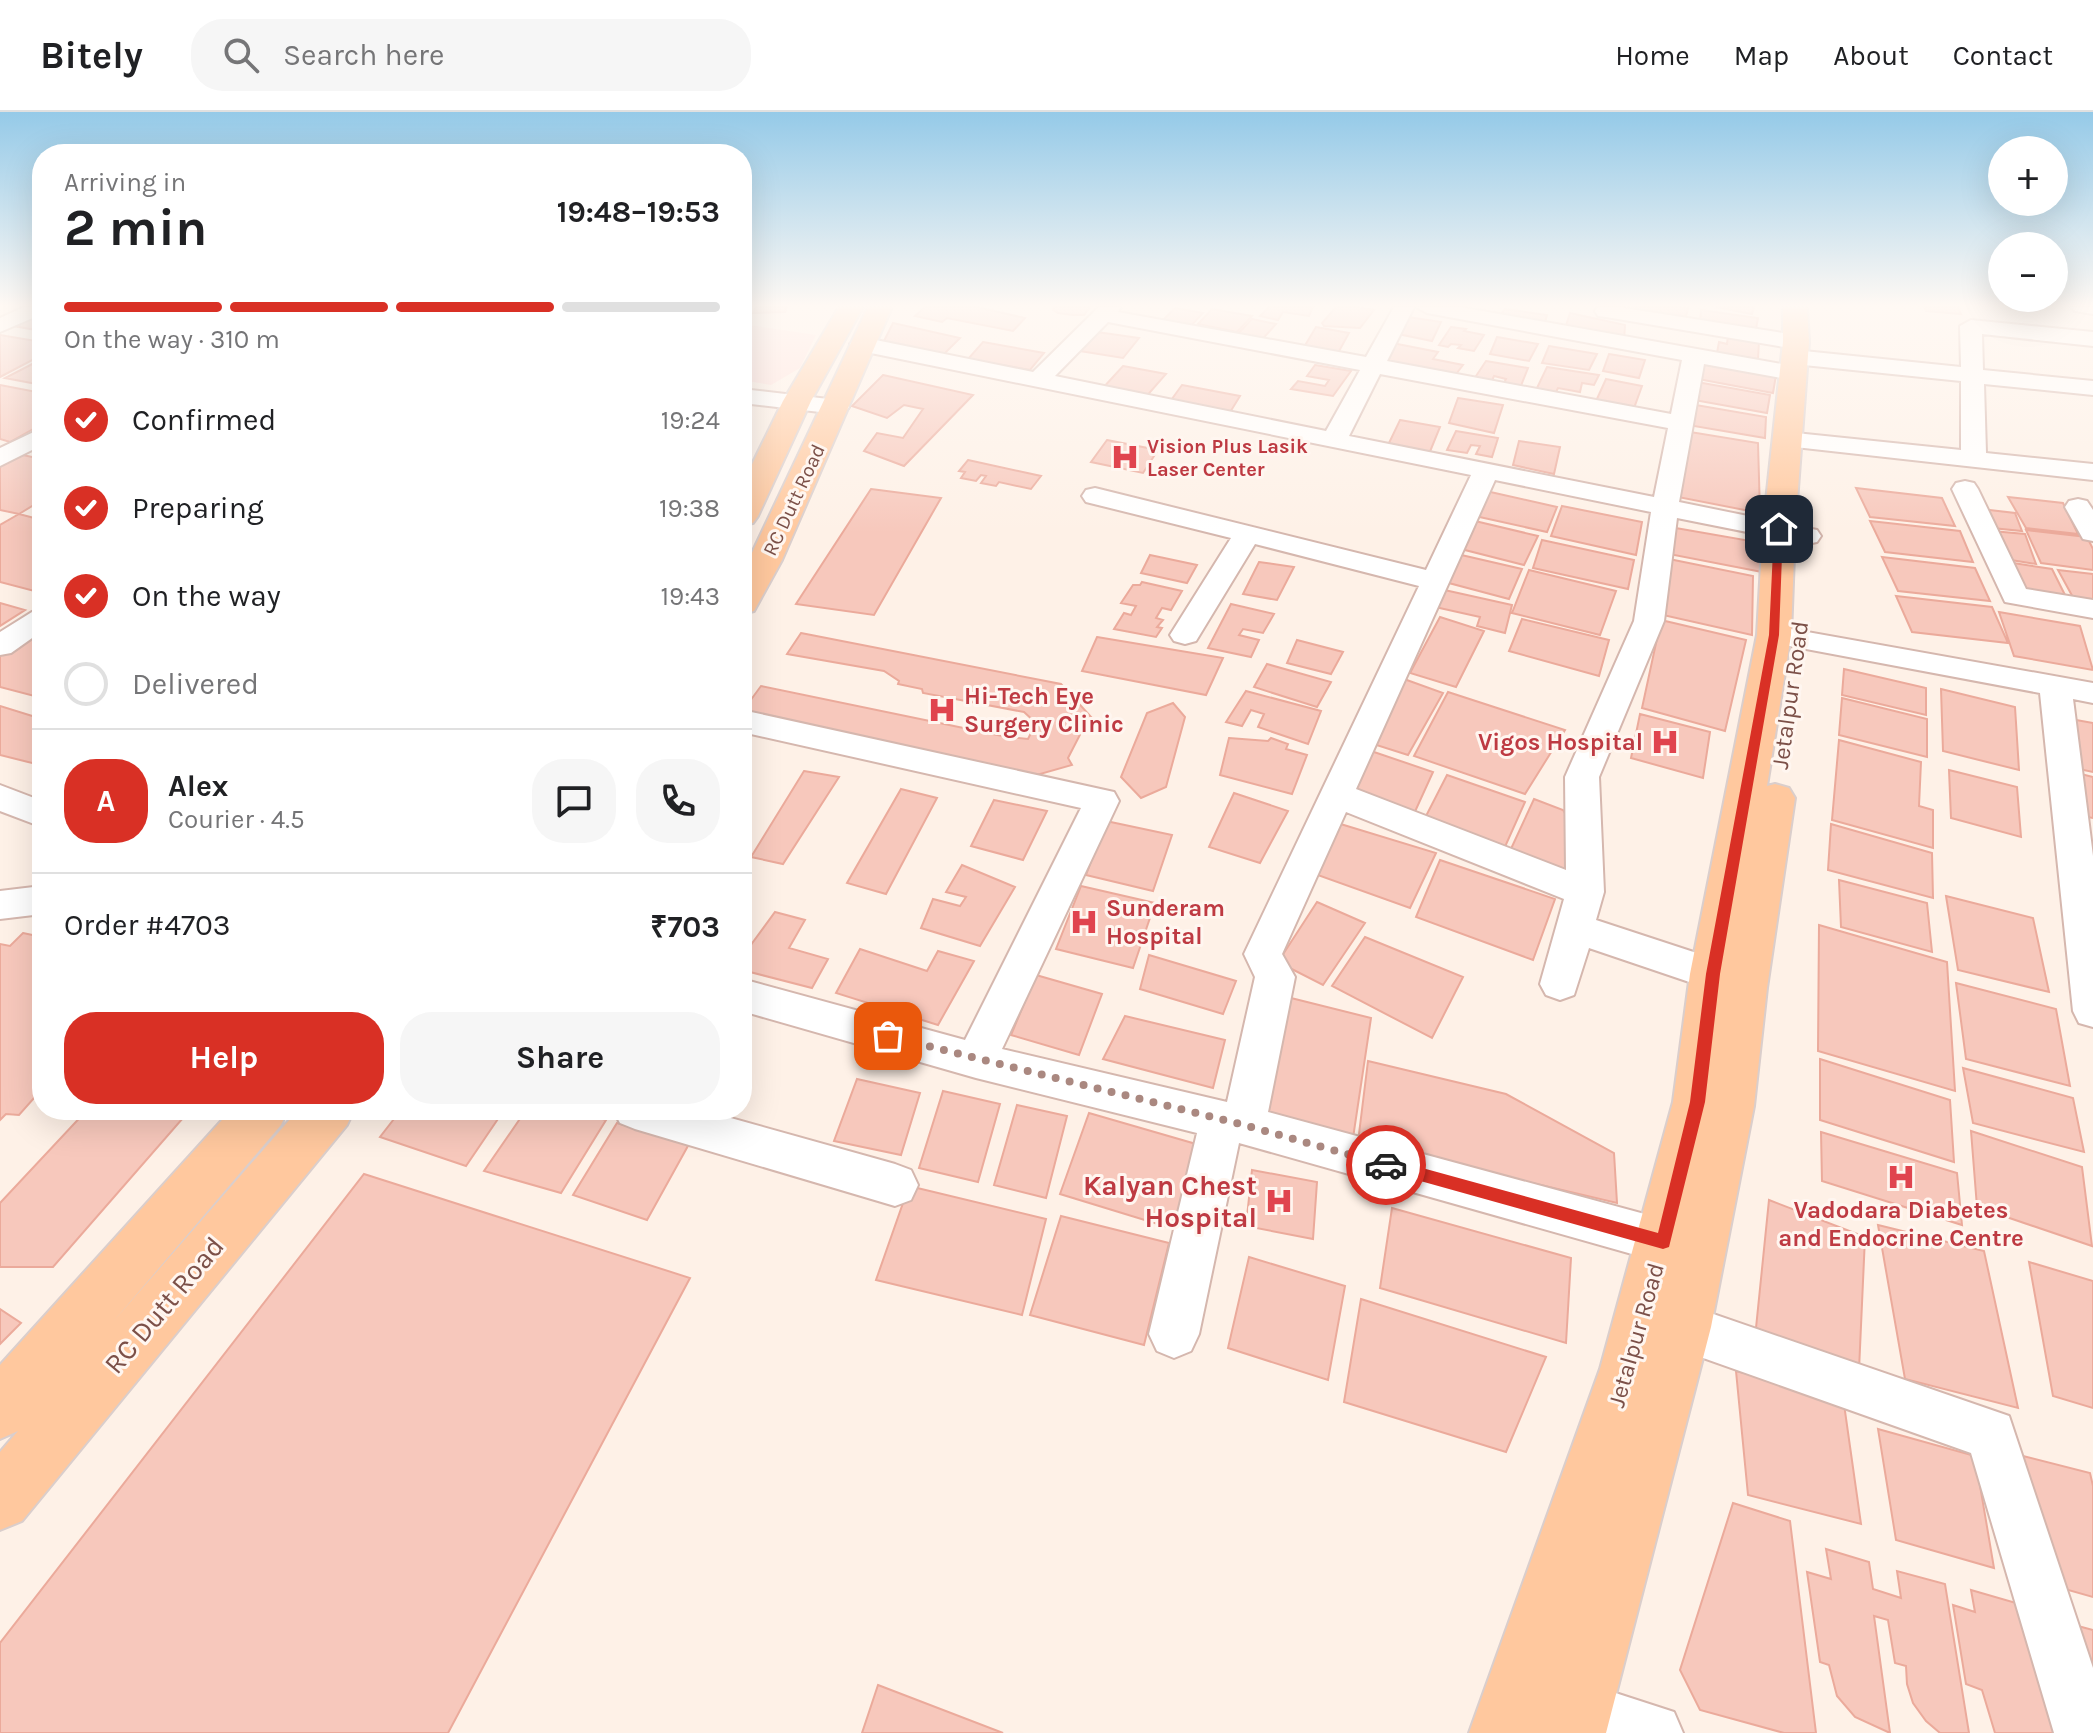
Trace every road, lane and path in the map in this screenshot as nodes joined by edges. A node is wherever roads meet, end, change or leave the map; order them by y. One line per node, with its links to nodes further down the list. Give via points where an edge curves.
1 (808, 383): 12 (main road, RC Dutt Road)
2 (846, 383): 13 (main road, RC Dutt Road)
3 (1051, 383): 17 (street)
4 (1364, 383): 17 (street)
5 (1471, 383): 14 (street)
6 (1689, 383): 14 (street)
7 (1800, 383): 18 (main road, Jetalpur Road)
8 (1972, 383): 20 (street)
9 (2039, 383): 10 (street)
10 (2093, 388)
11 (752, 395): 12 (street)
12 (797, 401): 13 (street); 26 (main road, RC Dutt Road)
13 (837, 407): 34 (main road, RC Dutt Road)
14 (1681, 423): 28 (street)
15 (2004, 437): 20 (street)
16 (32, 440): 22 (street)
17 (1334, 440): 23 (street)
18 (1797, 440): 20 (street); 30 (main road, Jetalpur Road)
19 (2033, 441): 21 (street)
20 (1974, 446): 24 (street)
21 (2093, 449)
22 (0, 458)
23 (1486, 471): 28 (street); 33 (street)
24 (2093, 472)
25 (1965, 489): 35 (street, via 2015,596)
26 (752, 495)
27 (1095, 496): 32 (street)
28 (1665, 506): 30 (street); 50 (street, via 1649,621 1582,777)
29 (2078, 507): 31 (street)
30 (1793, 532): 38 (main road, Jetalpur Road)
31 (2093, 533)
32 (1247, 534): 33 (street); 37 (street)
33 (1435, 581): 43 (street)
34 (752, 586)
35 (2093, 609)
36 (32, 625): 39 (street)
37 (1185, 635)
38 (1787, 637): 40 (street); 51 (main road, Jetalpur Road); 61 (main road, Jetalpur Road, via 1729,1106)
39 (0, 646)
40 (2055, 686): 41 (street); 46 (street)
41 (2093, 693)
42 (752, 723): 55 (street, via 1102,801)
43 (1337, 795): 50 (street); 59 (street, via 1263,954 1275,977)
44 (0, 797): 45 (street)
45 (32, 811)
46 (2082, 824): 48 (street)
47 (32, 901): 49 (street)
48 (2086, 901): 54 (street)
49 (0, 905)
50 (1580, 910): 51 (street); 52 (street)
51 (1713, 974): 61 (main road, Jetalpur Road)
52 (1560, 984)
53 (752, 998): 55 (street)
54 (2093, 1011)
55 (976, 1060): 59 (street)
56 (254, 1120): 64 (main road, RC Dutt Road)
57 (321, 1120): 65 (main road, RC Dutt Road)
58 (670, 1120): 60 (street)
59 (1233, 1123): 61 (street); 63 (street)
60 (895, 1185)
61 (1681, 1246): 62 (main road, Jetalpur Road)
62 (1663, 1320): 66 (main road, Jetalpur Road, via 1629,1369); 67 (main road, Jetalpur Road); 69 (street, via 1991,1434)
63 (1174, 1334)
64 (0, 1409)
65 (0, 1499)
66 (1513, 1710): 67 (street)
67 (1574, 1723): 68 (street)
68 (1653, 1733)
69 (2084, 1733)

